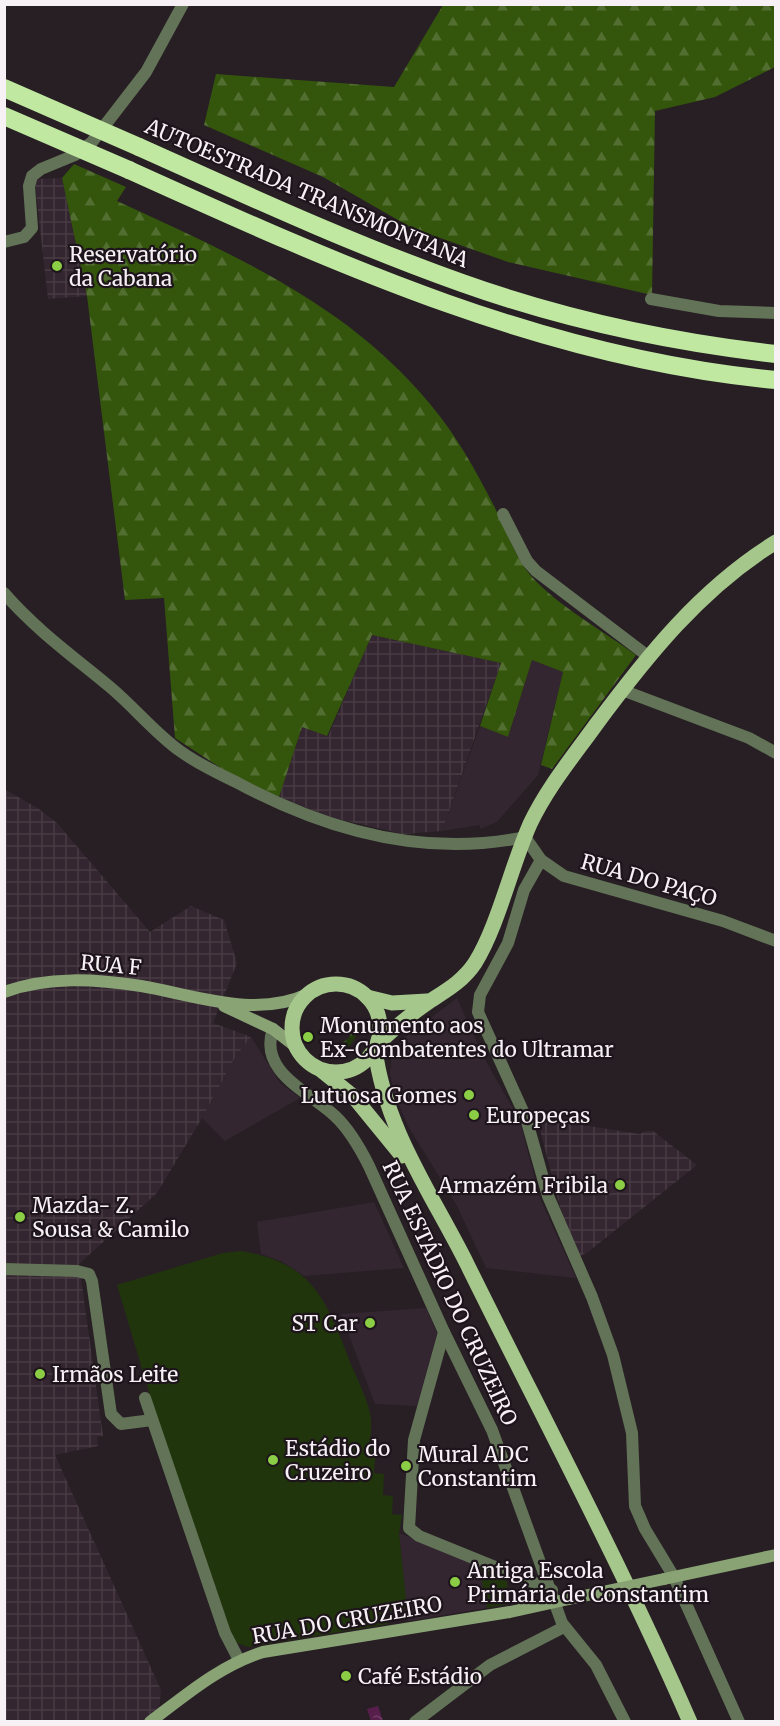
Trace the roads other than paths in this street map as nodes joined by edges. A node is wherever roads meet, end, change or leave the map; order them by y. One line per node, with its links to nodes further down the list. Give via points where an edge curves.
1 (183, 4): 4 (street, via 146,72 92,142 32,176 32,228 24,237)
2 (4, 88): 7 (highway, AUTOESTRADA TRANSMONTANA, bridge, via 352,241 464,284 578,318 696,343)
3 (4, 116): 8 (highway, bridge, via 320,255 477,315 647,360)
4 (4, 242)
5 (651, 299): 6 (street, via 724,311)
6 (776, 313)
7 (776, 354)
8 (776, 380)
9 (502, 514): 12 (street, via 536,571)
10 (776, 542): 12 (main road, via 699,601)
11 (4, 593): 15 (street, via 176,748 280,806 339,826 414,843 479,845)
12 (649, 657): 13 (main road)
13 (622, 690): 14 (street, via 749,738); 15 (main road, via 556,778)
14 (776, 753)
15 (525, 837): 16 (street, RUA DO PAÇO); 21 (main road, via 475,963 455,985)
16 (541, 860): 17 (street, RUA DO PAÇO, via 574,880 723,921); 33 (street, via 524,890 508,943 480,995 478,1012 526,1118 548,1196 613,1355 632,1433 635,1506)
17 (776, 941)
18 (4, 992): 22 (street, RUA F, via 52,981 89,981 142,986)
19 (308, 994): 20 (main road, via 319,987 344,985); 22 (street, via 272,1005); 24 (main road, via 293,1018)
20 (367, 997): 21 (main road, via 392,1003); 25 (main road, via 379,1019)
21 (430, 1001): 25 (main road)
22 (214, 1002): 23 (street)
23 (273, 1029): 24 (street); 29 (street, RUA ESTÁDIO DO CRUZEIRO, via 271,1053 279,1070 336,1118 361,1150)
24 (295, 1046): 26 (main road, via 301,1056)
25 (376, 1047): 26 (main road, via 365,1061 348,1070); 27 (main road, via 382,1093)
26 (320, 1070): 27 (main road, via 353,1096)
27 (419, 1177): 40 (main road, via 458,1247)
28 (4, 1269): 31 (street, via 77,1270 89,1274 111,1414 121,1424)
29 (444, 1332): 34 (street, RUA ESTÁDIO DO CRUZEIRO, via 492,1430); 34 (street, via 414,1440 409,1528)
30 (145, 1398): 31 (street)
31 (153, 1420): 36 (street, via 225,1633)
32 (776, 1555): 33 (street, RUA DO CRUZEIRO)
33 (669, 1578): 34 (street, RUA DO CRUZEIRO, bridge, via 569,1599); 41 (street)
34 (554, 1596): 35 (street, RUA ESTÁDIO DO CRUZEIRO); 36 (street, RUA DO CRUZEIRO)
35 (564, 1627): 38 (street, via 490,1665); 39 (street, via 596,1665)
36 (239, 1660): 37 (street, RUA DO CRUZEIRO)
37 (150, 1722)
38 (415, 1722)
39 (625, 1722)
40 (690, 1722)
41 (739, 1722)

